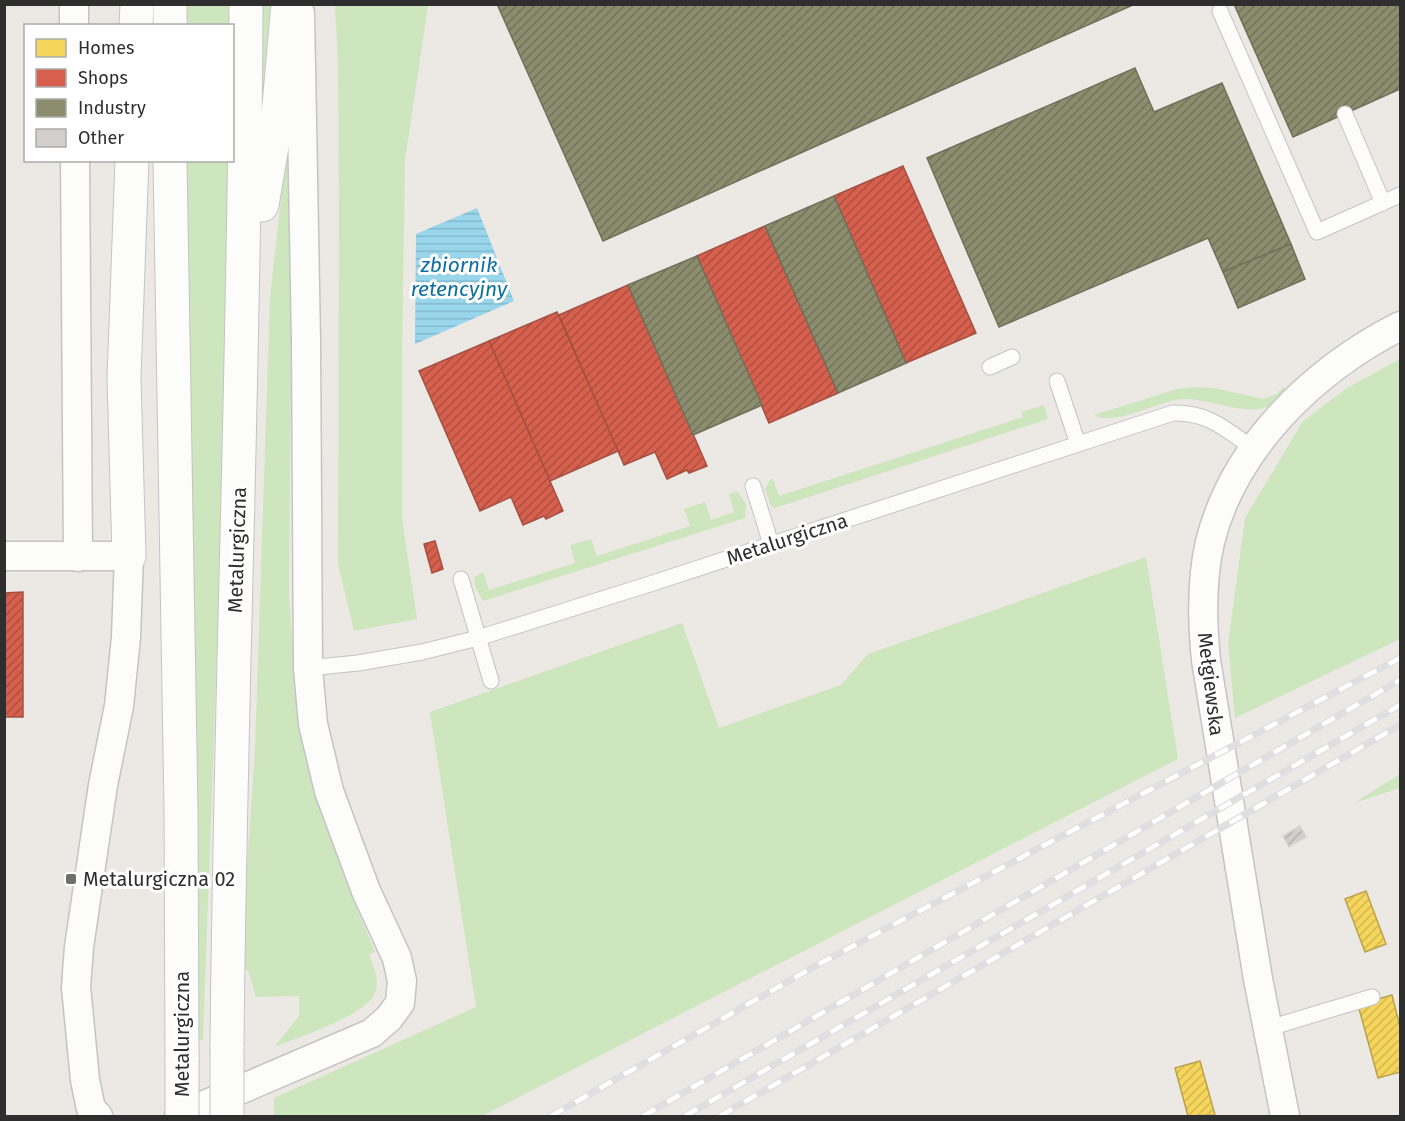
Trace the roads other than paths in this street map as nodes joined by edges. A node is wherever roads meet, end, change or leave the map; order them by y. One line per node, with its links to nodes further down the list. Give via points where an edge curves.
1 (74, 4): 8 (street)
2 (137, 4): 9 (main road)
3 (170, 4): 10 (main road)
4 (246, 4): 17 (main road, Metalurgiczna)
5 (288, 4): 17 (main road, via 279,105)
6 (300, 4): 31 (street, Metalurgiczna)
7 (1220, 10): 16 (lane, via 1317,232)
8 (74, 24)
9 (136, 24)
10 (170, 24)
11 (1345, 114): 16 (lane)
12 (75, 162): 28 (street)
13 (132, 162): 27 (main road, via 124,378)
14 (170, 162): 36 (main road, Metalurgiczna, bridge, via 181,787)
15 (1401, 195): 16 (lane)
16 (1383, 203)
17 (243, 313): 37 (main road, Metalurgiczna, bridge)
18 (1401, 326): 23 (street, Mełgiewska, via 1316,381)
19 (1012, 357): 20 (lane)
20 (990, 367)
21 (1058, 381): 22 (lane)
22 (1078, 444): 23 (lane, Metalurgiczna, via 1185,412 1211,420); 25 (lane, Metalurgiczna)
23 (1254, 449): 34 (street, Mełgiewska, via 1224,499 1210,543 1203,631 1220,754)
24 (753, 486): 25 (lane)
25 (771, 544): 30 (lane, Metalurgiczna)
26 (4, 556): 28 (street)
27 (129, 556): 28 (street); 35 (street, via 119,706 97,820 76,987 86,1080 91,1109)
28 (78, 557)
29 (461, 579): 30 (lane)
30 (478, 638): 31 (lane, Metalurgiczna, via 422,652); 32 (lane)
31 (308, 668): 36 (street, Metalurgiczna, via 313,724 329,791 366,891 397,958 402,981 400,1003 372,1033)
32 (490, 681)
33 (1372, 997): 34 (lane)
34 (1269, 1028): 38 (street, Mełgiewska)
35 (98, 1116)
36 (180, 1116)
37 (227, 1116)
38 (1286, 1116)

